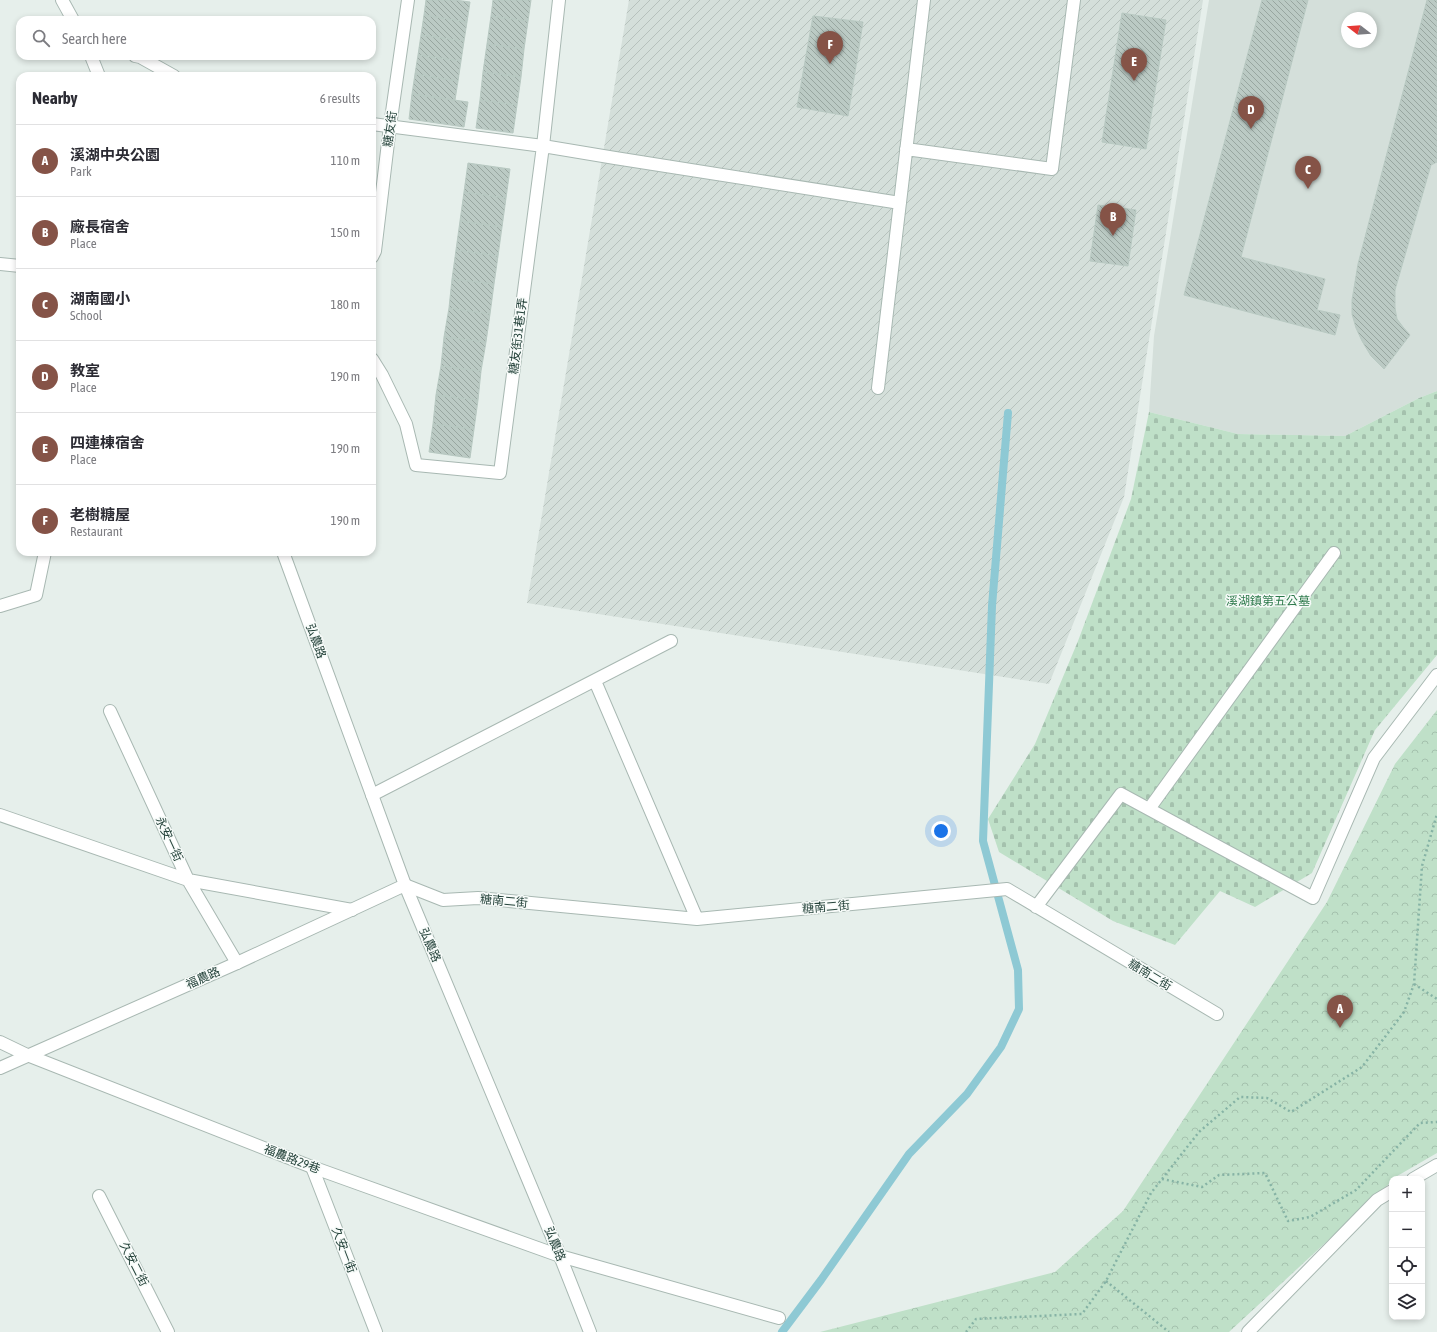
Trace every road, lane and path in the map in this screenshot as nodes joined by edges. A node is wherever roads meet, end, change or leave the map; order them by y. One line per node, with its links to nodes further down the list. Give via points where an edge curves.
1 (62, 0): 6 (street)
2 (408, 0): 12 (street, 糖友街)
3 (559, 0): 13 (street, 糖友街31巷1弄)
4 (924, 0): 14 (street)
5 (1074, 0): 14 (street, via 1052,170)
6 (71, 16)
7 (93, 60): 9 (street)
8 (145, 60): 10 (street)
9 (97, 72)
10 (167, 72)
11 (376, 124): 12 (street)
12 (390, 126): 13 (street); 16 (street, 糖友街)
13 (543, 146): 15 (street); 19 (street, 糖友街31巷1弄, via 500,473 416,466 406,424)
14 (906, 149): 15 (street)
15 (900, 203): 20 (street)
16 (376, 243)
17 (0, 264): 18 (street)
18 (16, 266)
19 (376, 365)
20 (878, 388)
21 (1334, 553): 30 (street)
22 (44, 556): 24 (street, via 36,595)
23 (284, 556): 29 (street, 弘農路)
24 (0, 606)
25 (671, 641): 27 (street)
26 (1437, 675): 30 (street, via 1374,758 1313,898)
27 (595, 681): 29 (street); 37 (street)
28 (110, 711): 33 (street, 永安一街)
29 (372, 795): 34 (street, 弘農路)
30 (1149, 809): 35 (street, via 1121,794)
31 (0, 814): 33 (street)
32 (1437, 814): 39 (path, via 1422,866)
33 (188, 880): 36 (street); 38 (street, 永安一街)
34 (405, 885): 36 (street, 福農路); 37 (street, 糖南二街, via 443,900 478,898); 52 (street, 弘農路)
35 (1036, 907): 37 (street, 糖南二街, via 1007,890); 41 (street, 糖南二街)
36 (352, 910): 38 (street, 福農路)
37 (697, 919)
38 (237, 963): 43 (street, 福農路)
39 (1414, 984): 40 (path); 49 (path, via 1404,1012 1362,1067 1291,1112 1267,1098 1240,1097 1199,1132)
40 (1437, 999)
41 (1217, 1014)
42 (0, 1042): 43 (street, 福農路29巷)
43 (27, 1055): 44 (street, 福農路); 47 (street, 福農路29巷)
44 (0, 1068)
45 (1437, 1122): 49 (path, via 1420,1123 1356,1190 1310,1217 1288,1220 1265,1173 1219,1175 1202,1188)
46 (1437, 1165): 48 (street)
47 (312, 1168): 52 (street, 福農路29巷); 56 (street, 久安一街)
48 (1418, 1176)
49 (1162, 1179): 53 (path, via 1151,1193)
50 (1389, 1194): 60 (street, via 1377,1200)
51 (99, 1196): 55 (street, 久安二街)
52 (560, 1256): 54 (street, 福農路29巷); 57 (street, 弘農路)
53 (1106, 1281): 58 (path, via 1082,1314 976,1319); 59 (path)
54 (779, 1318)
55 (168, 1332)
56 (376, 1332)
57 (590, 1332)
58 (966, 1332)
59 (1170, 1332)
60 (1248, 1332)

